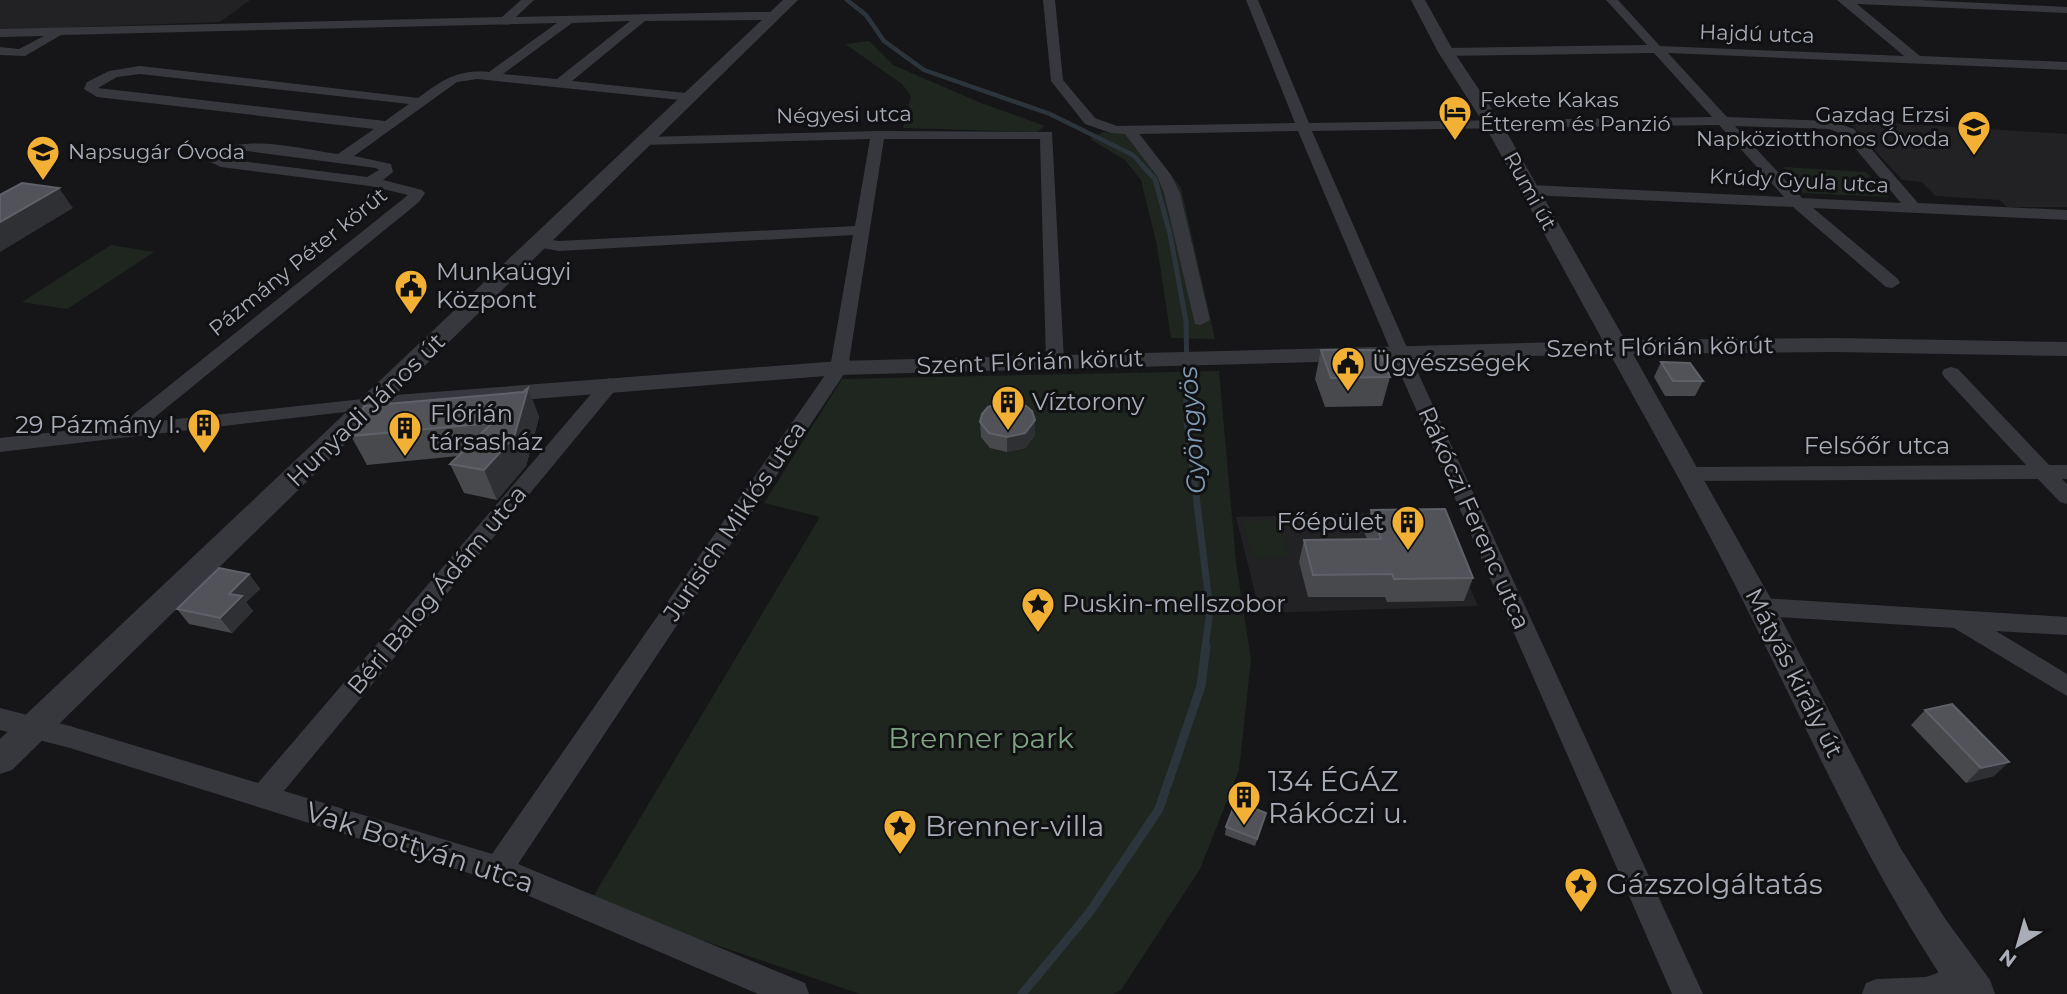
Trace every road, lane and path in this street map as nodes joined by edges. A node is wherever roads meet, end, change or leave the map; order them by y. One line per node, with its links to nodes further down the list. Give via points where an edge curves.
1 (528, 0): 12 (street)
2 (791, 0): 9 (street, Hunyadi János út)
3 (1049, 0): 28 (street, via 1057,81 1062,91 1090,121 1104,128)
4 (1252, 0): 27 (street, Rákóczi Ferenc utca)
5 (1418, 0): 17 (street, Rumi út)
6 (1612, 0): 15 (street)
7 (1845, 0): 8 (street); 18 (street)
8 (2067, 10)
9 (774, 16): 10 (street); 22 (street, Hunyadi János út)
10 (643, 17): 11 (street); 21 (street)
11 (570, 19): 12 (street); 20 (street)
12 (505, 21): 14 (street)
13 (0, 31): 14 (street)
14 (61, 32): 16 (street, via 21,53)
15 (1655, 48): 17 (street, Hajdú utca); 18 (street, Hajdú utca); 24 (street)
16 (0, 51)
17 (1446, 52): 25 (street, Rumi út)
18 (1916, 59): 19 (street, Hajdú utca)
19 (2067, 66)
20 (492, 76): 21 (street); 23 (street, via 453,79)
21 (561, 83): 22 (street)
22 (690, 97): 30 (street, Hunyadi János út)
23 (422, 102): 26 (street); 26 (street, via 141,69 108,76 91,89)
24 (1721, 121): 25 (street); 34 (street); 35 (street, via 1842,128)
25 (1493, 124): 27 (street); 33 (street, Rumi út)
26 (388, 125): 31 (street)
27 (1302, 125): 28 (street); 43 (street, Rákóczi Ferenc utca)
28 (1128, 129): 40 (street, via 1164,175 1172,193)
29 (878, 135): 30 (street, Négyesi utca); 37 (street, Jurisich Miklós utca); 44 (street, Négyesi utca, via 1046,135)
30 (643, 141): 38 (street, Hunyadi János út)
31 (341, 159): 32 (street, via 386,167 386,172); 32 (street, Pázmány Péter körút, via 237,148 215,162)
32 (370, 182): 49 (street, Pázmány Péter körút, via 417,193)
33 (1530, 190): 34 (street, Krúdy Gyula utca); 41 (street, Rumi út)
34 (1797, 202): 35 (street, Krúdy Gyula utca); 39 (street)
35 (1914, 208): 36 (street, Krúdy Gyula utca)
36 (2067, 215)
37 (862, 230): 38 (street, via 559,247); 45 (street, Jurisich Miklós utca)
38 (537, 243): 48 (street, Hunyadi János út)
39 (1892, 283)
40 (1201, 320)
41 (1618, 347): 42 (street, Szent Flórián körút); 43 (street, Szent Flórián körút); 53 (street, Mátyás király út)
42 (2067, 349)
43 (1399, 353): 44 (street, Szent Flórián körút); 66 (street, Rákóczi Ferenc utca)
44 (1055, 361): 45 (street, Szent Flórián körút)
45 (839, 368): 47 (street, Szent Flórián körút); 63 (street, Jurisich Miklós utca)
46 (1951, 373): 51 (street)
47 (610, 384): 48 (street, Szent Flórián körút); 62 (street, Béri Balog Ádám utca)
48 (372, 404): 49 (street); 60 (street, Hunyadi János út)
49 (124, 432): 50 (street)
50 (0, 445)
51 (2045, 472): 52 (street, Felsőőr utca); 53 (street, Felsőőr utca); 54 (street)
52 (2067, 472)
53 (1688, 474): 55 (street, Mátyás király út)
54 (2067, 498)
55 (1761, 607): 56 (street); 64 (street, Mátyás király út, via 1889,860)
56 (1959, 620): 57 (street); 58 (street)
57 (2067, 626)
58 (2067, 686)
59 (0, 719): 60 (street, Vak Bottyán utca)
60 (35, 727): 61 (street, Hunyadi János út); 62 (street, Vak Bottyán utca)
61 (0, 760)
62 (263, 796): 63 (street, Vak Bottyán utca)
63 (498, 869): 65 (street, Vak Bottyán utca)
64 (1969, 987): 67 (street)
65 (794, 994)
66 (1688, 994)
67 (1877, 994)

